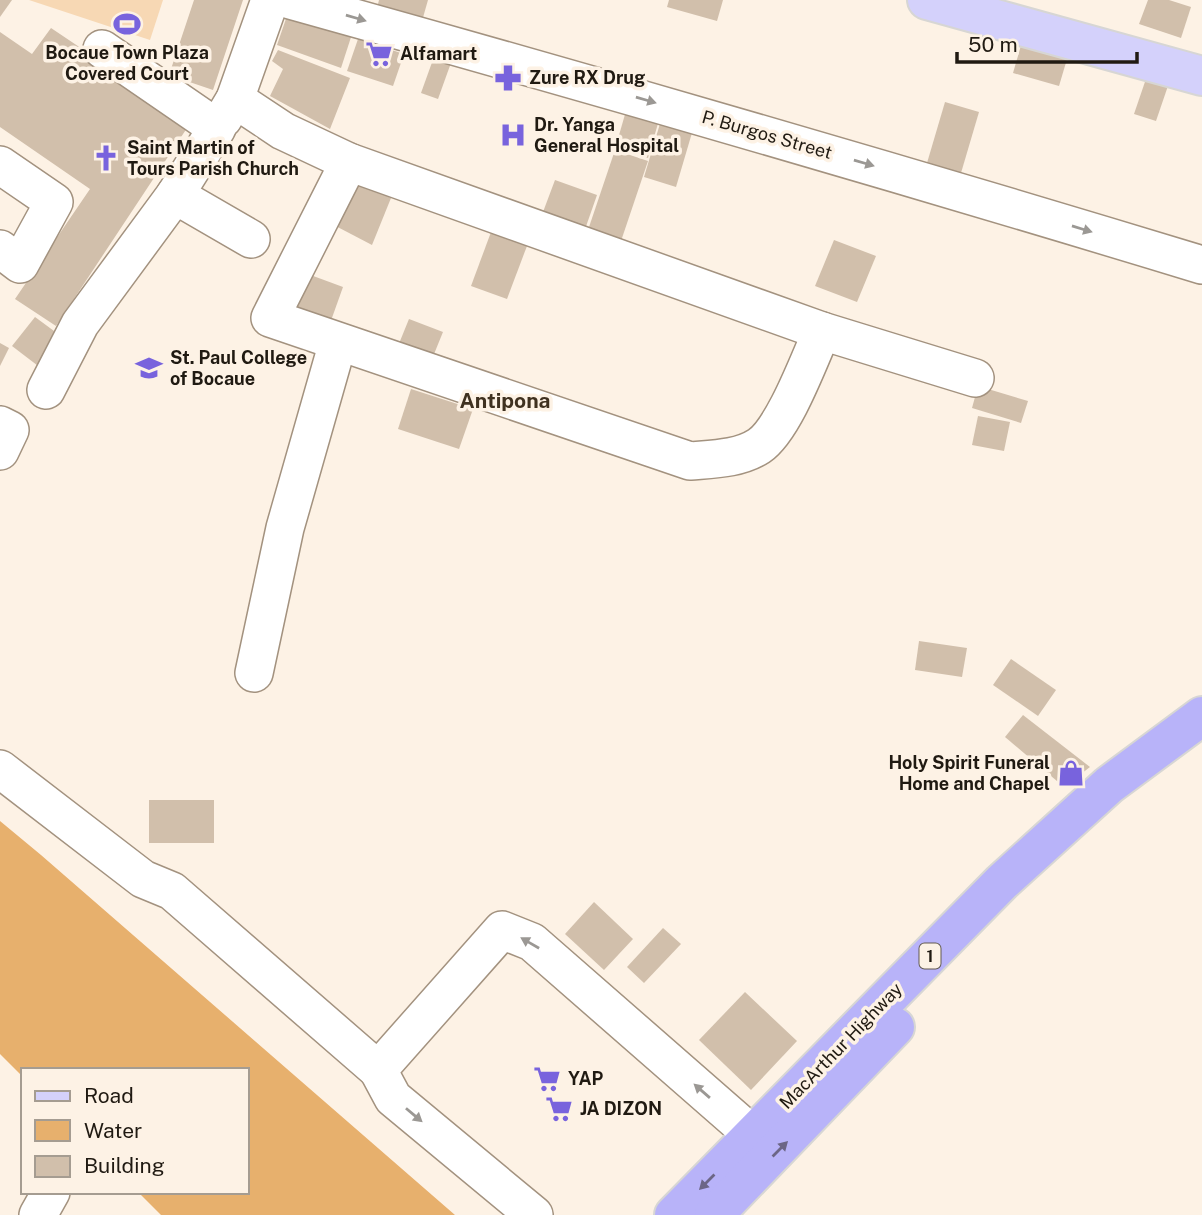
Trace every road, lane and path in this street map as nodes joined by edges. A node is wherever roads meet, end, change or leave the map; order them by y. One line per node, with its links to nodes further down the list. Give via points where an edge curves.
1 (270, 0): 6 (street)
2 (290, 0): 12 (street, P. Burgos Street, one-way to 12)
3 (927, 0): 5 (main road)
4 (102, 49): 6 (street)
5 (1202, 76)
6 (226, 114): 7 (street, via 283,131); 9 (street)
7 (349, 162): 13 (street); 14 (street, via 270,318)
8 (0, 164): 11 (street, via 54,202 20,264)
9 (176, 195): 10 (street); 16 (street, via 80,324)
10 (251, 239)
11 (0, 249)
12 (1202, 265)
13 (822, 331): 14 (street, via 784,416 760,446 727,458 690,461); 15 (street)
14 (338, 342): 19 (street, via 285,528)
15 (975, 378)
16 (46, 390)
17 (0, 425): 18 (street, via 10,430)
18 (0, 451)
19 (254, 673)
20 (1202, 716): 24 (highway, MacArthur Highway / 1, via 1110,785 1002,883)
21 (1202, 747): 29 (highway, MacArthur Highway / 1, one-way to 21, via 1005,911 1132,797)
22 (0, 769): 23 (street, via 143,879 172,891)
23 (378, 1070): 24 (street, one-way to 23, via 532,942 502,930); 27 (street, one-way to 27, via 393,1098)
24 (754, 1136): 28 (highway, MacArthur Highway / 1, one-way to 28)
25 (50, 1194): 26 (street)
26 (37, 1215)
27 (534, 1215)
28 (674, 1215)
29 (714, 1215)

